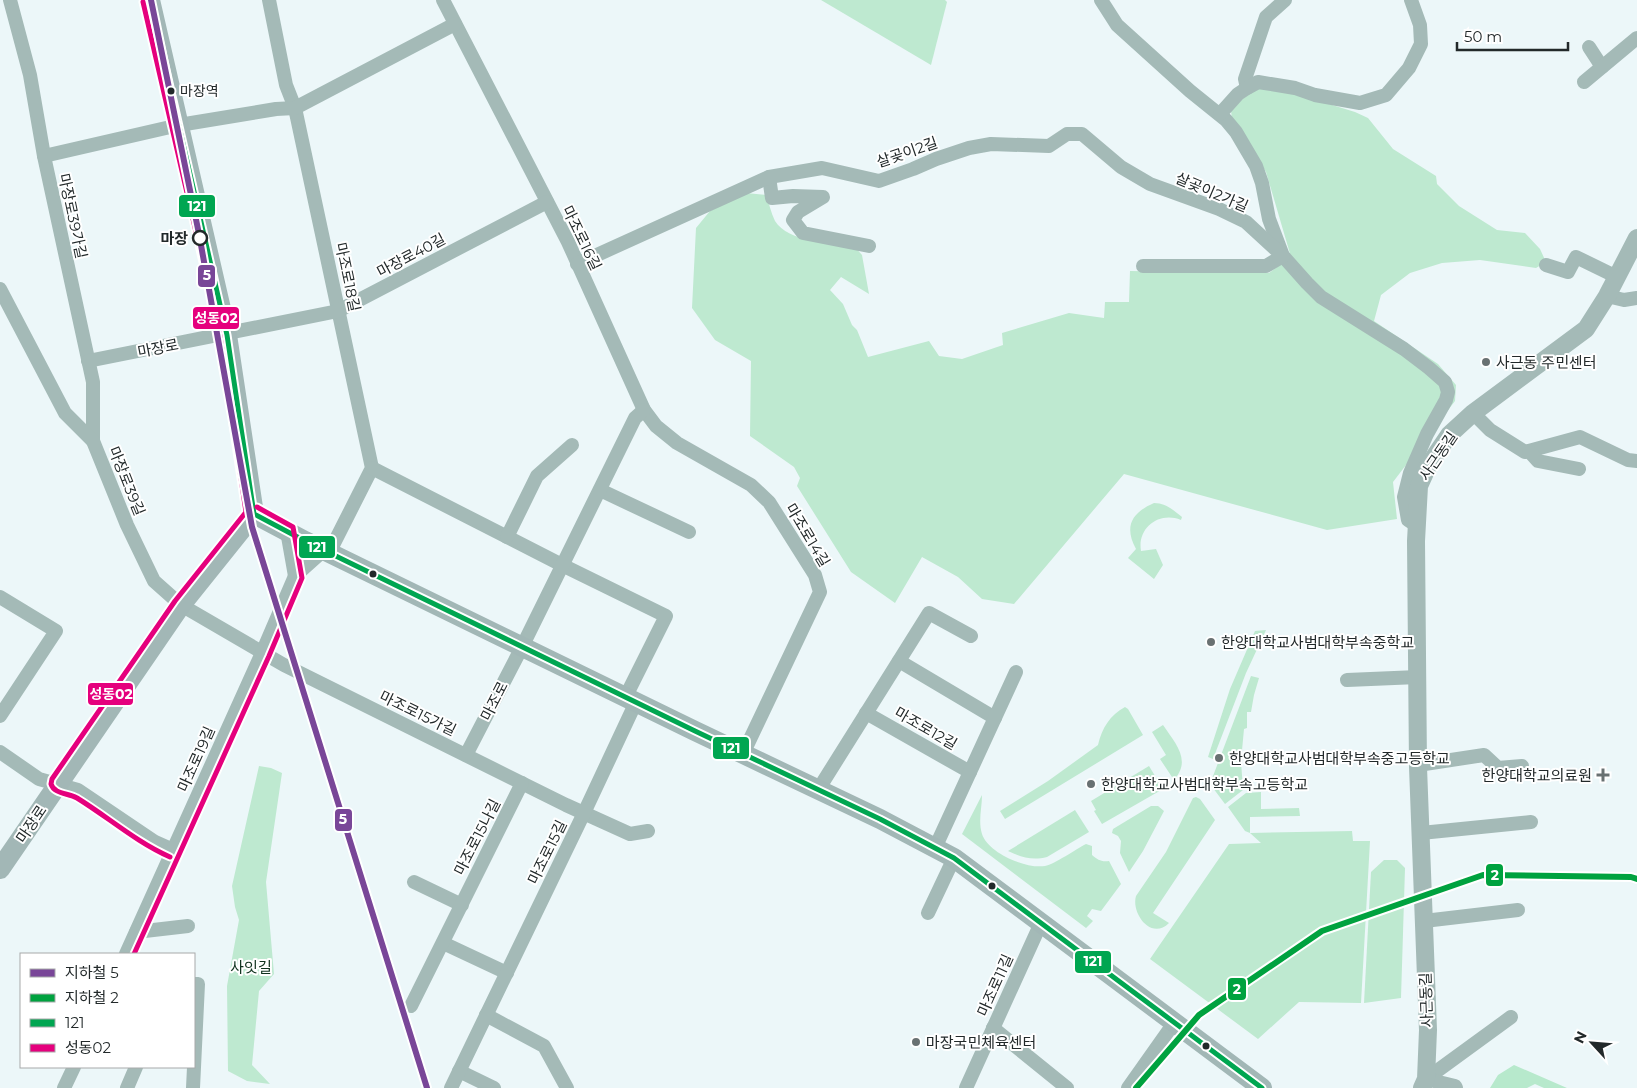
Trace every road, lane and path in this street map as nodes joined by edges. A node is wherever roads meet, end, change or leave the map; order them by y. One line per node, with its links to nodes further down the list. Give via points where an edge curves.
1 (11, 0): 8 (street); 19 (street, 마장로39가길, via 30,75)
2 (269, 0): 15 (street, 마조로18길, via 286,85)
3 (443, 0): 9 (street, 마조로16길)
4 (1101, 0): 16 (street, via 1120,28 1190,92)
5 (1285, 0): 14 (street, via 1266,17 1244,79)
6 (1411, 0): 14 (street, via 1420,25 1421,44 1409,68 1386,95 1360,103 1258,82)
7 (152, 2): 17 (main road)
8 (0, 9)
9 (455, 24): 15 (street); 21 (street, 마조로16길)
10 (1637, 38): 12 (street)
11 (1589, 46): 12 (street)
12 (1602, 67): 13 (street)
13 (1584, 82)
14 (1247, 88): 16 (street)
15 (295, 108): 17 (street); 32 (street, 마조로18길)
16 (1220, 114): 24 (street, via 1236,132 1256,166)
17 (179, 125): 19 (street); 33 (main road)
18 (1082, 134): 20 (street, 살곶이2길, via 1067,134 1049,146 991,144 969,148 879,181 822,168); 24 (street, 살곶이2가길, via 1121,167 1150,184 1246,222)
19 (44, 156): 34 (street, 마장로39가길)
20 (769, 177): 23 (street, via 772,198 823,197 798,212 793,220 803,233); 25 (street, 살곶이2길)
21 (547, 202): 25 (street, 마조로16길); 32 (street, 마장로40길)
22 (1637, 238): 28 (street, 사근동길)
23 (869, 246)
24 (1283, 256): 27 (street, via 1266,266); 45 (street, 살곶이2가길, via 1320,296 1404,350 1445,382 1446,400 1410,473 1404,497 1408,520)
25 (577, 264): 35 (street, 마조로16길)
26 (1546, 265): 28 (street, via 1568,272 1576,257)
27 (1143, 266)
28 (1617, 277): 30 (street, 사근동길)
29 (0, 289): 37 (street, 마장로39길, via 65,413)
30 (1607, 296): 31 (street, via 1624,300); 36 (street, 사근동길, via 1586,329)
31 (1637, 298)
32 (338, 311): 33 (street, 마장로40길); 41 (street, 마조로18길)
33 (227, 335): 34 (street, 마장로); 44 (main road)
34 (88, 362): 37 (street, 마장로39가길, via 93,382)
35 (644, 410): 43 (street, via 635,418); 66 (street, 마조로14길, via 656,426 678,443 751,485 769,502 815,575 820,592)
36 (1473, 413): 39 (street, via 1490,430 1525,452); 45 (street, 사근동길, via 1449,435 1428,466 1419,486)
37 (94, 441): 53 (street, 마장로39길, via 127,525 154,581)
38 (572, 445): 48 (street, via 537,476)
39 (1529, 451): 40 (street, via 1580,437 1628,460); 42 (street, via 1538,461)
40 (1637, 461)
41 (372, 468): 48 (street); 49 (street)
42 (1579, 469)
43 (600, 490): 47 (street); 50 (street)
44 (254, 514): 46 (main road); 53 (main road, 마장로)
45 (1417, 526): 59 (street, 사근동길)
46 (287, 532): 49 (main road); 51 (street)
47 (689, 532)
48 (507, 537): 50 (street)
49 (326, 552): 51 (street); 55 (main road)
50 (562, 565): 55 (street); 61 (street, via 666,616)
51 (295, 576): 56 (street, 마조로19길)
52 (0, 597): 63 (street, via 56,631)
53 (181, 605): 56 (street, 마조로15가길); 71 (main road, 마장로)
54 (971, 636): 57 (street, via 929,613)
55 (522, 647): 61 (main road); 67 (street, 마조로)
56 (262, 653): 67 (street, 마조로15가길); 79 (street, 마조로19길)
57 (898, 661): 62 (street); 64 (street)
58 (1016, 672): 64 (street)
59 (1418, 677): 60 (street); 68 (street, 사근동길)
60 (1347, 680)
61 (630, 700): 66 (main road); 74 (street, 마조로15길)
62 (866, 713): 70 (street, 마조로12길); 73 (street)
63 (0, 716)
64 (995, 718): 70 (street)
65 (0, 752): 71 (street, via 39,779)
66 (743, 754): 73 (main road)
67 (466, 755): 72 (street, 마조로15가길)
68 (1418, 765): 69 (street, via 1484,755 1498,768); 77 (street, 사근동길)
69 (1522, 766)
70 (970, 772): 78 (street)
71 (58, 783): 79 (street, via 78,790 155,842); 81 (main road, 마장로)
72 (522, 783): 74 (street, 마조로15가길); 83 (street, 마조로15나길)
73 (818, 790): 78 (main road)
74 (584, 813): 76 (street, 마조로15가길, via 630,834); 92 (street, 마조로15길)
75 (1531, 822): 77 (street)
76 (648, 831)
77 (1421, 833): 86 (street, 사근동길)
78 (935, 848): 80 (main road)
79 (173, 850): 89 (street, 마조로19길)
80 (954, 858): 85 (street); 87 (main road)
81 (0, 869)
82 (414, 882): 83 (street)
83 (462, 905): 90 (street, 마조로15나길)
84 (1518, 910): 86 (street)
85 (928, 913)
86 (1424, 922): 104 (street, 사근동길, via 1428,1030)
87 (1041, 923): 97 (main road); 98 (street, 마조로11길)
88 (188, 926): 89 (street)
89 (136, 932): 91 (street, 마조로19길)
90 (443, 943): 92 (street); 94 (street, 마조로15나길)
91 (126, 953)
92 (506, 973): 95 (street, 마조로15길)
93 (195, 984): 99 (street, via 198,984)
94 (411, 1006)
95 (486, 1015): 103 (street, 마조로15길); 110 (street, via 544,1046)
96 (1511, 1017): 104 (street)
97 (1174, 1023): 113 (street); 114 (main road)
98 (993, 1028): 111 (street, 마조로11길); 112 (street)
99 (195, 1046)
100 (74, 1068): 105 (street)
101 (136, 1068): 106 (street)
102 (194, 1068): 107 (street)
103 (459, 1071): 108 (street, 마조로15길); 109 (street)
104 (1424, 1084): 115 (street)
105 (64, 1088)
106 (128, 1088)
107 (193, 1088)
108 (450, 1088)
109 (494, 1088)
110 (567, 1088)
111 (966, 1088)
112 (1067, 1088)
113 (1128, 1088)
114 (1262, 1088)
115 (1456, 1088)

